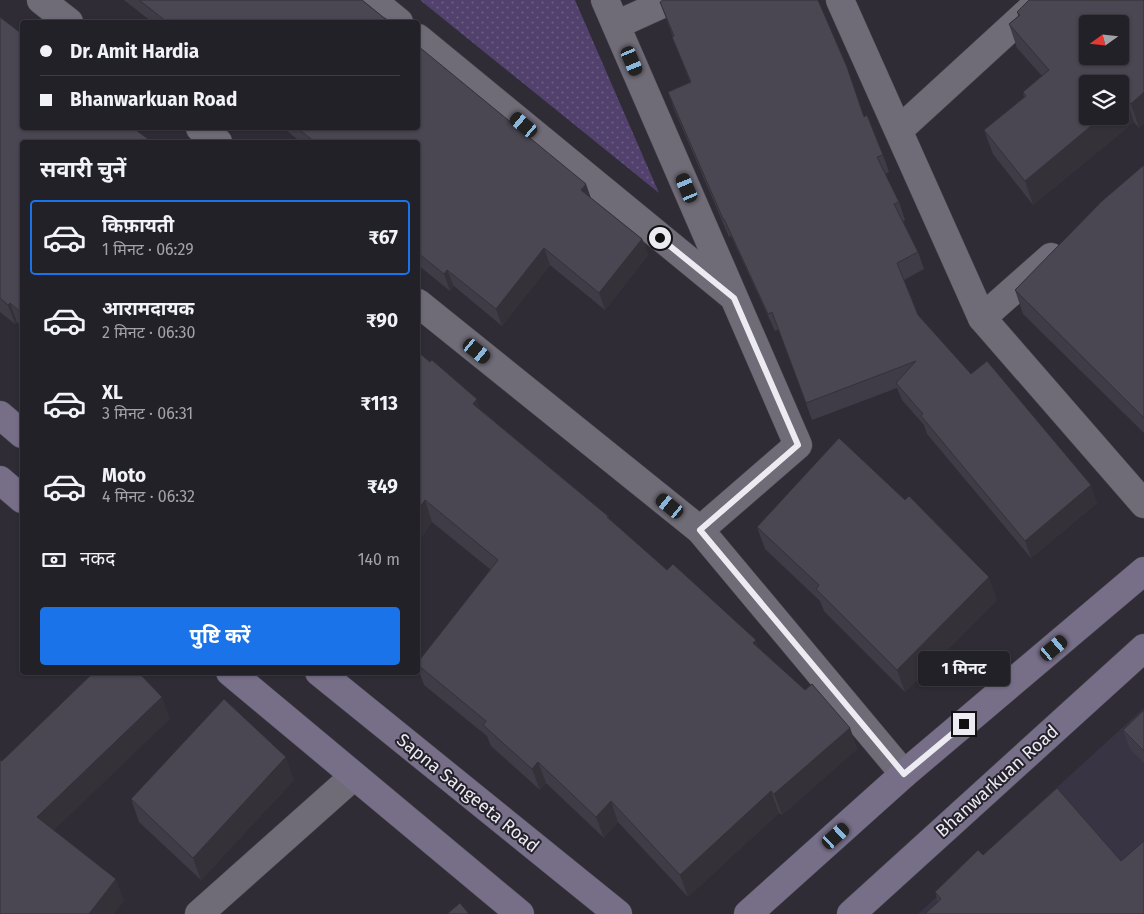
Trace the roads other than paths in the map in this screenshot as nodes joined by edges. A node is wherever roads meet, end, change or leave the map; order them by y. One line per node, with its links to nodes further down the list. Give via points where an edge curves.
1 (41, 0): 7 (street)
2 (372, 0): 8 (street)
3 (605, 0): 9 (street)
4 (671, 0): 9 (street)
5 (840, 0): 12 (street)
6 (1041, 0): 12 (street)
7 (66, 20)
8 (397, 20)
9 (616, 25): 15 (street)
10 (420, 40): 15 (street)
11 (203, 130): 13 (street)
12 (899, 130): 17 (street)
13 (215, 140)
14 (1071, 240): 17 (street)
15 (734, 298): 23 (street, via 798,445)
16 (420, 305): 23 (street)
17 (982, 318): 22 (street)
18 (0, 416): 19 (main road)
19 (20, 432)
20 (0, 480): 21 (main road)
21 (20, 497)
22 (1144, 504)
23 (700, 530): 28 (street)
24 (1144, 572): 28 (main road)
25 (1144, 648): 34 (main road, Bhanwarkuan Road)
26 (234, 675): 29 (main road)
27 (323, 675): 32 (main road, Sapna Sangeeta Road)
28 (904, 774): 33 (main road)
29 (354, 776): 30 (street); 31 (main road)
30 (199, 914)
31 (520, 914)
32 (618, 914)
33 (748, 914)
34 (851, 914)

